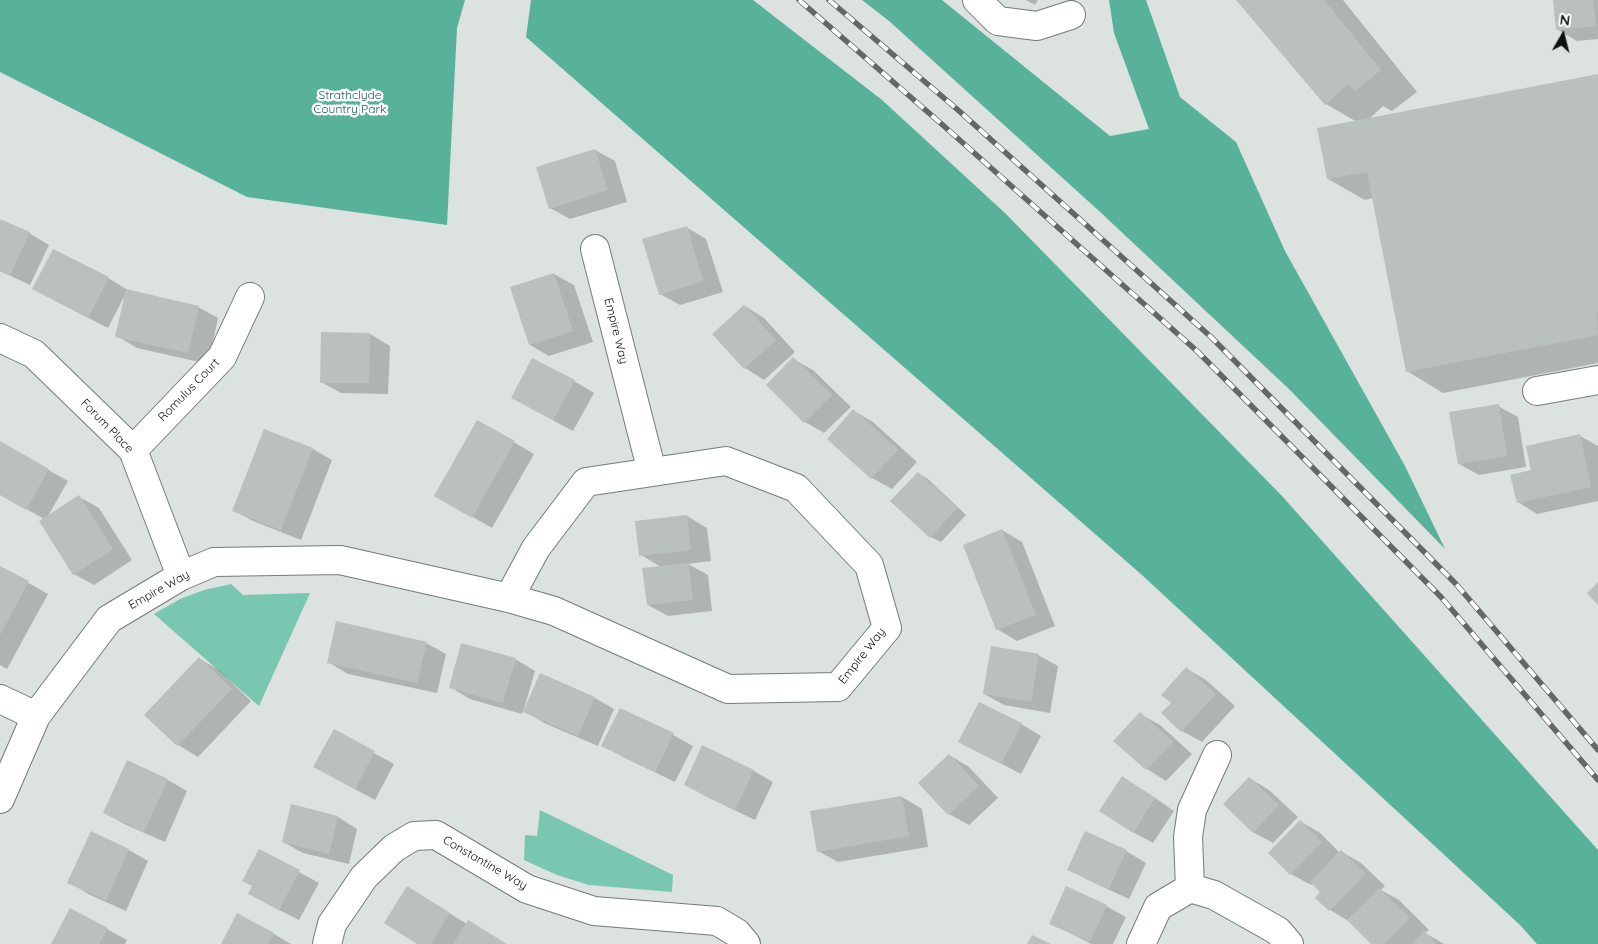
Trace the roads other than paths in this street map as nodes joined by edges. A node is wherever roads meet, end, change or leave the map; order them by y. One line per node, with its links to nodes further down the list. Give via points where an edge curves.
1 (977, 0): 2 (street, via 998,21 1037,26)
2 (1072, 15)
3 (595, 249): 9 (street, Empire Way)
4 (250, 298): 8 (street, Romulus Court, via 222,357)
5 (0, 338): 8 (street, Forum Place, via 34,354)
6 (1598, 380): 7 (street)
7 (1537, 391)
8 (133, 450): 10 (street, Forum Place)
9 (652, 472): 11 (street, Empire Way, via 586,482 536,548); 11 (street, Empire Way, via 726,461 796,488 869,565 887,628 838,687 728,689 554,611)
10 (181, 576): 11 (street, Empire Way, via 214,562 340,560); 13 (street, Empire Way, via 108,619)
11 (509, 598)
12 (0, 699): 13 (street)
13 (36, 716): 15 (street, Empire Way)
14 (1217, 756): 16 (street, via 1192,810 1188,837)
15 (0, 799)
16 (1190, 888): 19 (street, via 1158,907); 20 (street, via 1214,895 1278,932)
17 (327, 944): 18 (street, Constantine Way, via 332,924 364,877 394,848 414,836 436,835 527,888 594,911 717,921 737,932)
18 (746, 944)
19 (1141, 944)
20 (1289, 944)

